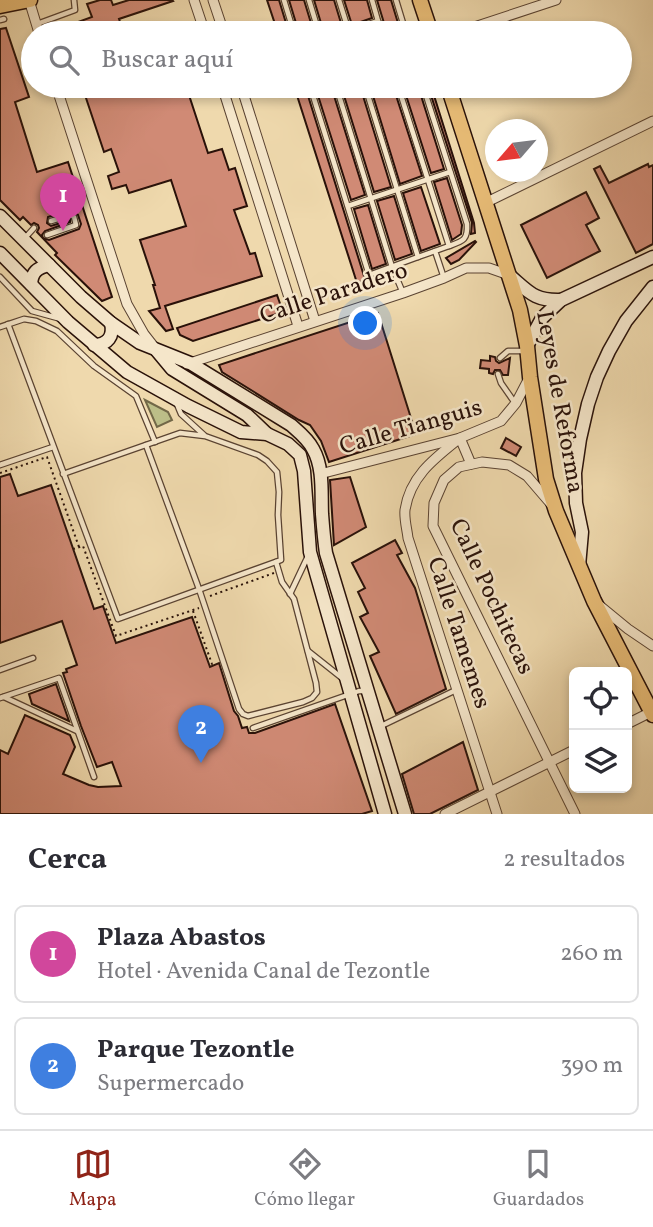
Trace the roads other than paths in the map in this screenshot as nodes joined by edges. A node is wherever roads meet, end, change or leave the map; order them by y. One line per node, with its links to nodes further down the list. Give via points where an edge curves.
1 (29, 0): 12 (main road); 14 (street)
2 (74, 0): 15 (lane, via 75,10)
3 (194, 0): 16 (street)
4 (214, 0): 17 (street)
5 (284, 0): 18 (lane)
6 (309, 0): 19 (lane)
7 (339, 0): 20 (lane)
8 (372, 0): 13 (lane)
9 (396, 0): 21 (lane)
10 (419, 0): 22 (main road)
11 (556, 0): 23 (street)
12 (1, 15)
13 (378, 20)
14 (35, 21)
15 (53, 21)
16 (201, 21)
17 (220, 21)
18 (290, 21)
19 (315, 21)
20 (346, 21)
21 (403, 21)
22 (426, 21)
23 (492, 21)
24 (60, 98): 67 (street, via 127,304)
25 (226, 98): 63 (street)
26 (245, 98): 59 (street)
27 (314, 98): 39 (lane)
28 (340, 98): 37 (lane)
29 (369, 98): 36 (lane)
30 (402, 98): 35 (lane)
31 (427, 98): 34 (lane)
32 (452, 98): 38 (main road, Leyes de Reforma)
33 (653, 121): 38 (street)
34 (450, 172): 35 (lane); 45 (lane, via 467,233)
35 (427, 179): 36 (lane); 45 (lane)
36 (397, 190): 37 (lane); 48 (lane)
37 (371, 199): 39 (lane); 51 (lane)
38 (485, 203): 52 (main road, Leyes de Reforma)
39 (348, 206): 51 (lane, via 369,275)
40 (0, 216): 44 (main road)
41 (51, 222): 43 (lane, via 71,215 76,225)
42 (34, 229): 44 (lane)
43 (47, 235)
44 (23, 239): 50 (main road)
45 (449, 246): 46 (lane)
46 (435, 251): 48 (lane); 54 (lane)
47 (0, 253): 55 (main road)
48 (418, 257): 51 (lane)
49 (653, 257): 58 (main road)
50 (49, 265): 55 (main road, via 36,270); 61 (main road)
51 (392, 267): 57 (lane)
52 (509, 275): 54 (street, Calle Paradero, via 489,268 466,268); 58 (main road, via 538,298); 66 (main road, Leyes de Reforma)
53 (0, 277): 60 (lane, via 32,310)
54 (444, 278): 57 (street, Calle Paradero)
55 (31, 284): 60 (main road)
56 (653, 286): 88 (main road, via 608,351 588,404 575,472 582,532)
57 (403, 293): 59 (street, Calle Paradero)
58 (561, 300): 66 (main road, via 542,318)
59 (315, 321): 63 (street, Calle Paradero)
60 (68, 322): 65 (main road)
61 (111, 323): 65 (main road, via 107,342); 67 (main road)
62 (8, 324): 64 (lane); 78 (lane, via 24,319 57,331 94,366 136,396); 80 (lane)
63 (298, 326): 69 (street, Calle Paradero)
64 (0, 327)
65 (94, 345): 73 (main road, via 127,372)
66 (528, 349): 68 (lane, via 509,351); 72 (main road, Leyes de Reforma)
67 (157, 351): 69 (main road); 70 (main road)
68 (500, 358)
69 (190, 363): 70 (street, Calle Paradero); 84 (main road, via 304,436 318,459)
70 (172, 369): 75 (main road, via 247,415)
71 (498, 374): 74 (lane)
72 (530, 377): 74 (street, Calle Tianguis); 85 (main road, Leyes de Reforma, via 546,479)
73 (174, 398): 75 (main road, via 241,432); 76 (lane, via 181,414)
74 (516, 403): 77 (street, Calle Tianguis, via 501,421)
75 (267, 434): 86 (main road, via 295,449 303,464)
76 (205, 436): 78 (lane, via 180,433); 87 (lane, via 258,455 277,472 281,560)
77 (460, 438): 81 (street); 84 (street, Calle Tianguis); 97 (street, Calle Tamemes, via 428,464 411,488 405,512 408,538)
78 (155, 442): 79 (lane)
79 (146, 445): 83 (lane); 89 (lane)
80 (53, 447): 82 (lane); 83 (lane)
81 (471, 464): 85 (street, via 509,465 527,476); 105 (street, Calle Pochitecas, via 459,467 444,480 434,503 433,526)
82 (0, 465)
83 (63, 474): 89 (lane, via 118,619)
84 (320, 474): 96 (main road, via 326,553)
85 (556, 511): 88 (main road, Leyes de Reforma)
86 (310, 552): 90 (lane); 96 (main road)
87 (275, 562): 89 (lane); 90 (lane)
88 (579, 566): 91 (main road, Leyes de Reforma)
89 (199, 589): 93 (lane, via 243,714 312,698 317,692)
90 (290, 594): 93 (lane)
91 (594, 601): 92 (street); 99 (main road, Leyes de Reforma)
92 (653, 646)
93 (307, 650): 96 (lane)
94 (33, 658): 95 (lane)
95 (0, 670)
96 (354, 682): 101 (main road, via 368,693); 102 (lane); 108 (main road)
97 (456, 690): 101 (lane); 107 (street, Calle Tamemes)
98 (2, 698): 103 (lane); 103 (lane, via 60,678)
99 (652, 713): 100 (street)
100 (632, 722)
101 (379, 727): 109 (main road)
102 (253, 728)
103 (78, 732): 106 (lane)
104 (569, 752): 105 (street)
105 (549, 762): 107 (street); 112 (street, Calle Pochitecas)
106 (94, 777)
107 (489, 792): 110 (street); 111 (street, Calle Tamemes)
108 (383, 812)
109 (405, 814)
110 (445, 814)
111 (497, 814)
112 (575, 814)

